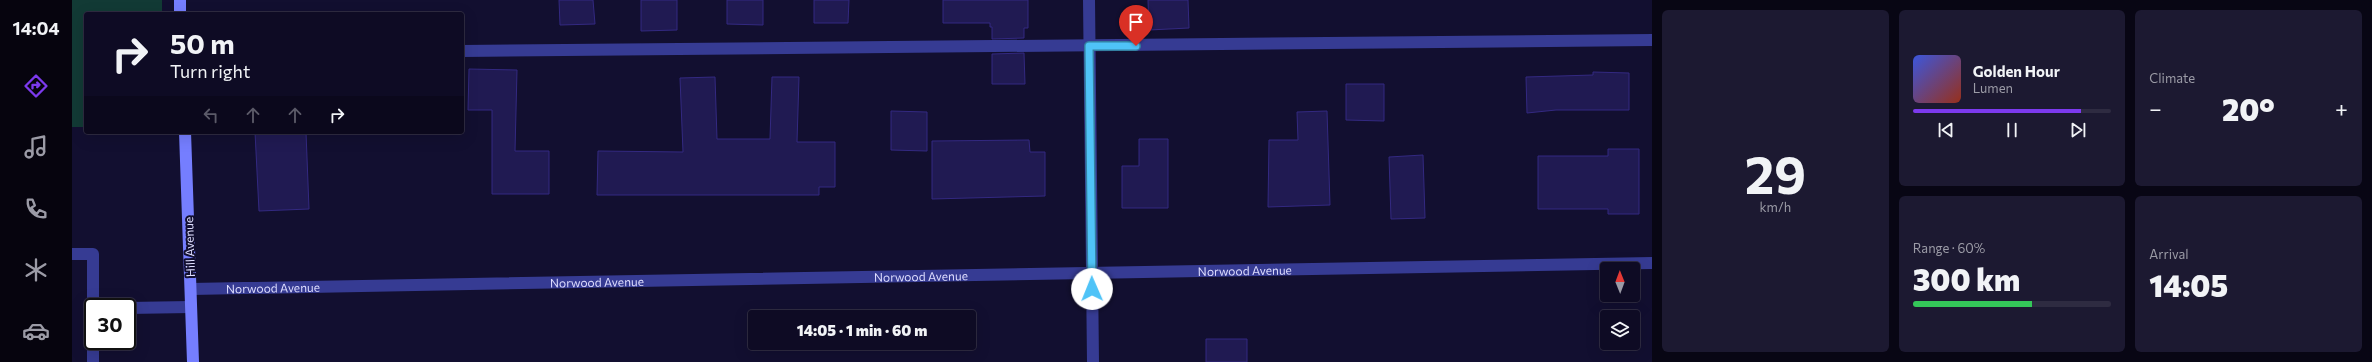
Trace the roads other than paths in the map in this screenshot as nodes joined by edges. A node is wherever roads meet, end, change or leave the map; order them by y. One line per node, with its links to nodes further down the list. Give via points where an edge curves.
1 (180, 0): 3 (street)
2 (1089, 0): 5 (street)
3 (180, 12)
4 (1652, 40): 5 (street)
5 (1089, 46): 6 (street); 10 (street)
6 (464, 51)
7 (185, 134): 11 (street, Hill Avenue)
8 (72, 254): 12 (street, via 92,254)
9 (1652, 263): 10 (street, Norwood Avenue)
10 (1091, 274): 11 (street, Norwood Avenue); 18 (street)
11 (191, 289): 13 (street, Hill Avenue)
12 (93, 298)
13 (191, 307): 14 (street); 17 (street, Hill Avenue)
14 (136, 308)
15 (93, 350): 16 (street)
16 (93, 362)
17 (193, 362)
18 (1093, 362)

